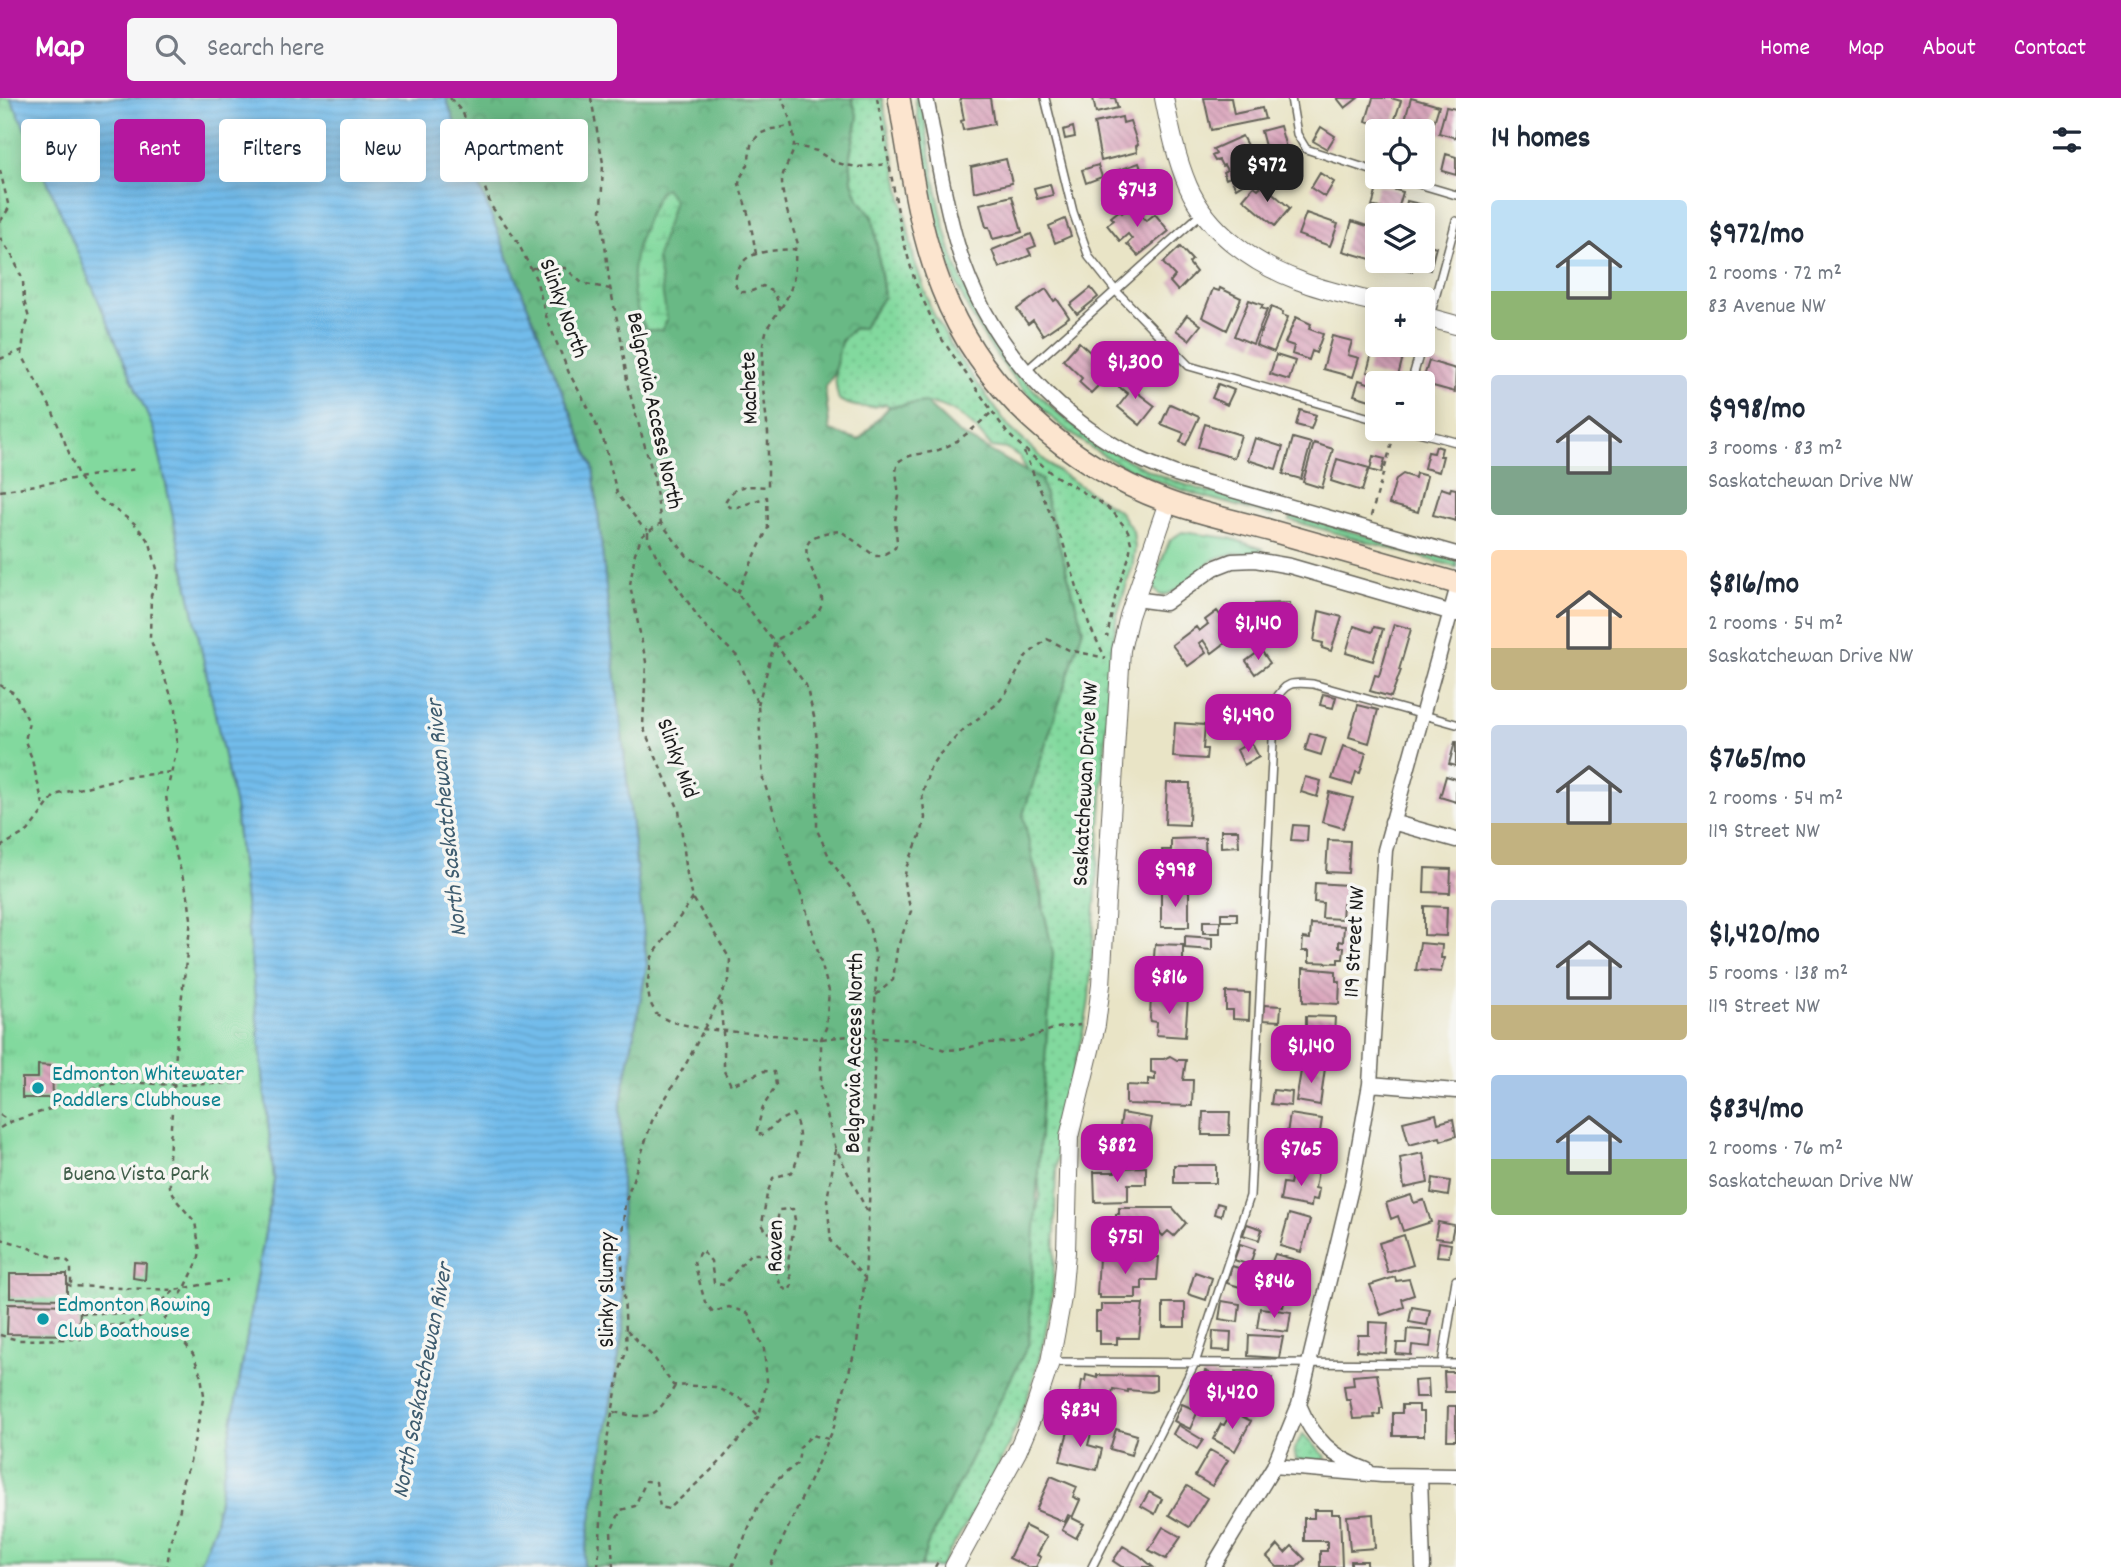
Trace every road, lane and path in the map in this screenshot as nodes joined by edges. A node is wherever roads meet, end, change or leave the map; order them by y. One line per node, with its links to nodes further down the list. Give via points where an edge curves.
1 (450, 98): 22 (path, Slinky North, via 463,113 482,158 488,199)
2 (591, 98): 24 (path, Belgravia Access North, via 603,163 601,211)
3 (782, 98): 9 (path)
4 (899, 98): 44 (main road, via 928,247 952,312 975,351 1014,402 1048,434 1112,477)
5 (926, 98): 32 (street, via 957,245 991,324)
6 (1045, 98): 25 (lane, via 1089,257)
7 (1164, 98): 16 (street, via 1174,146)
8 (1291, 98): 12 (lane, via 1297,134 1306,149)
9 (791, 127): 10 (path); 21 (path, via 759,134 740,178)
10 (793, 145): 11 (path, via 845,166); 20 (path, via 782,179 798,244)
11 (889, 164)
12 (1365, 168)
13 (0, 170): 18 (path, via 9,208)
14 (1435, 188): 15 (lane)
15 (1456, 194)
16 (1203, 213): 25 (lane); 26 (street, via 1241,251 1299,281)
17 (1456, 221): 23 (lane)
18 (0, 222)
19 (0, 238): 30 (path, via 23,281 29,318)
20 (795, 249): 21 (path); 27 (path, Machete, via 792,292)
21 (757, 255): 27 (path, via 738,268 735,284 749,293 762,286 769,288)
22 (531, 268): 24 (path, via 565,268 582,283); 48 (path, Slinky North, via 569,373 604,442 617,493)
23 (1435, 288)
24 (610, 289): 46 (path, Belgravia Access North)
25 (1116, 291): 32 (lane); 34 (lane, via 1189,366)
26 (1365, 300)
27 (780, 309): 41 (path, Machete, via 767,328 763,345)
28 (1435, 319): 29 (street)
29 (1456, 325)
30 (23, 350): 31 (path); 40 (path)
31 (0, 359)
32 (1026, 372): 45 (street, via 1064,410 1133,456 1176,474)
33 (992, 412): 57 (path, via 957,442 898,462 895,548 875,556 841,531 811,540 805,556 823,600 808,621)
34 (1365, 417)
35 (1435, 436): 37 (lane)
36 (1393, 441): 47 (path)
37 (1456, 442)
38 (1023, 449): 58 (path)
39 (138, 469): 40 (path)
40 (79, 478): 42 (path); 63 (path, via 90,492 134,523 150,543 158,573 151,595 150,638 176,709)
41 (768, 487): 43 (path, Machete); 43 (path, via 739,486 725,504 738,507)
42 (0, 491)
43 (767, 497): 52 (path, via 768,528)
44 (1168, 502): 49 (main road); 54 (street, Saskatchewan Drive NW)
45 (1285, 506): 47 (street); 49 (street)
46 (661, 523): 48 (path); 52 (path, Belgravia Access North, via 687,556)
47 (1367, 529): 50 (street)
48 (648, 530): 60 (path, Slinky North, via 657,556 703,624 737,656); 68 (path, Slinky Mid, via 635,553 630,584 646,662 643,727 679,810)
49 (1278, 533): 51 (main road)
50 (1456, 554)
51 (1456, 583)
52 (737, 593): 57 (path, Belgravia Access North)
53 (1456, 593): 55 (street, 119 Street NW)
54 (1135, 599): 55 (street, via 1165,603 1214,568 1255,560); 95 (street, Saskatchewan Drive NW, via 1122,650 1101,985 1069,1138 1066,1252)
55 (1453, 613): 61 (street, 119 Street NW)
56 (1107, 634): 58 (path)
57 (775, 641): 60 (path); 69 (path, Belgravia Access North, via 806,685 817,744 817,830 870,930)
58 (1105, 658): 69 (path, via 1042,641 1026,656 997,704 937,757 925,781 925,818 904,883 911,911 897,949 893,980)
59 (0, 685): 64 (path, via 14,693 29,722 25,741)
60 (758, 705): 75 (path, via 763,779 829,991)
61 (1422, 714): 62 (lane); 65 (street, 119 Street NW); 97 (lane, via 1293,682 1275,701 1250,1196)
62 (1456, 724)
63 (173, 772): 64 (path, via 124,777 55,794); 78 (path, via 166,795 171,836 191,919)
64 (44, 808): 67 (path, via 28,831)
65 (1392, 821): 66 (street); 77 (street, 119 Street NW, via 1382,882)
66 (1456, 840)
67 (0, 847)
68 (692, 898): 70 (path, Slinky Mid, via 730,959 729,980); 72 (path, via 652,957 647,986 656,1014)
69 (876, 995): 74 (path, Belgravia Access North)
70 (720, 996): 72 (path, Slinky Mid); 73 (path)
71 (1080, 1025): 74 (path, via 1017,1042 963,1049)
72 (702, 1029): 73 (path); 93 (path, Slinky Slumpy, via 652,1121 625,1204 621,1244)
73 (723, 1030): 75 (path); 103 (path, Raven, via 724,1071 731,1085 764,1070 774,1072 776,1085 762,1107 756,1133 763,1135 793,1114 799,1125 798,1160 792,1172 773,1178 762,1224 767,1233 776,1231 779,1210 793,1209 789,1291 781,1287 767,1254 750,1254 724,1285 714,1283 711,1261 701,1250 694,1262 705,1302 713,1312 729,1307 748,1313 764,1349 767,1381)
74 (875, 1038): 75 (path); 84 (path, Belgravia Access North)
75 (821, 1040): 83 (path, via 821,1092)
76 (243, 1083): 78 (path)
77 (1370, 1084): 79 (street); 96 (street, 119 Street NW, via 1352,1184)
78 (174, 1085): 81 (path, via 104,1084); 89 (path, via 170,1187 195,1223 200,1251)
79 (1456, 1091)
80 (0, 1115): 81 (path)
81 (10, 1122): 82 (path)
82 (0, 1128)
83 (836, 1149): 84 (path); 86 (path, via 827,1200 831,1242)
84 (868, 1214): 86 (path, Belgravia Access North)
85 (0, 1239): 90 (path, via 68,1261 69,1285)
86 (865, 1278): 104 (path, Belgravia Access North, via 858,1342)
87 (228, 1280): 89 (path)
88 (1456, 1280): 98 (lane)
89 (185, 1288): 90 (path); 110 (path, via 164,1320 165,1329 193,1354 204,1395)
90 (175, 1290): 92 (path)
91 (79, 1313): 92 (path)
92 (144, 1314): 94 (path, via 122,1325 81,1326 81,1339 18,1340)
93 (626, 1329): 100 (path); 102 (path, Slinky Slumpy, via 627,1349)
94 (0, 1335)
95 (1050, 1362): 97 (lane); 109 (street, Saskatchewan Drive NW, via 1017,1452 989,1506)
96 (1310, 1362): 97 (lane); 98 (lane); 101 (street, 119 Street NW)
97 (1195, 1363): 116 (lane)
98 (1442, 1364): 99 (lane)
99 (1456, 1364)
100 (675, 1386): 102 (path, via 652,1416); 103 (path, via 715,1387 743,1400)
101 (1299, 1405): 105 (street, 119 Street NW); 106 (street, via 1307,1425 1333,1454)
102 (613, 1412): 111 (path, Slinky Slumpy, via 606,1446)
103 (759, 1416): 112 (path, Raven, via 718,1464 669,1509 660,1507 656,1482 646,1481 635,1506 621,1510 611,1531)
104 (829, 1439): 113 (path, via 812,1435 803,1442 798,1463 777,1480 758,1506); 114 (path, Belgravia Access North)
105 (1274, 1466): 106 (street); 117 (street, 119 Street NW)
106 (1382, 1475): 107 (street)
107 (1420, 1476): 108 (street); 118 (street)
108 (1456, 1476)
109 (948, 1561): 115 (path)
110 (167, 1567)
111 (598, 1567)
112 (613, 1567)
113 (732, 1567)
114 (770, 1567)
115 (935, 1567)
116 (1092, 1567)
117 (1213, 1567)
118 (1423, 1567)

